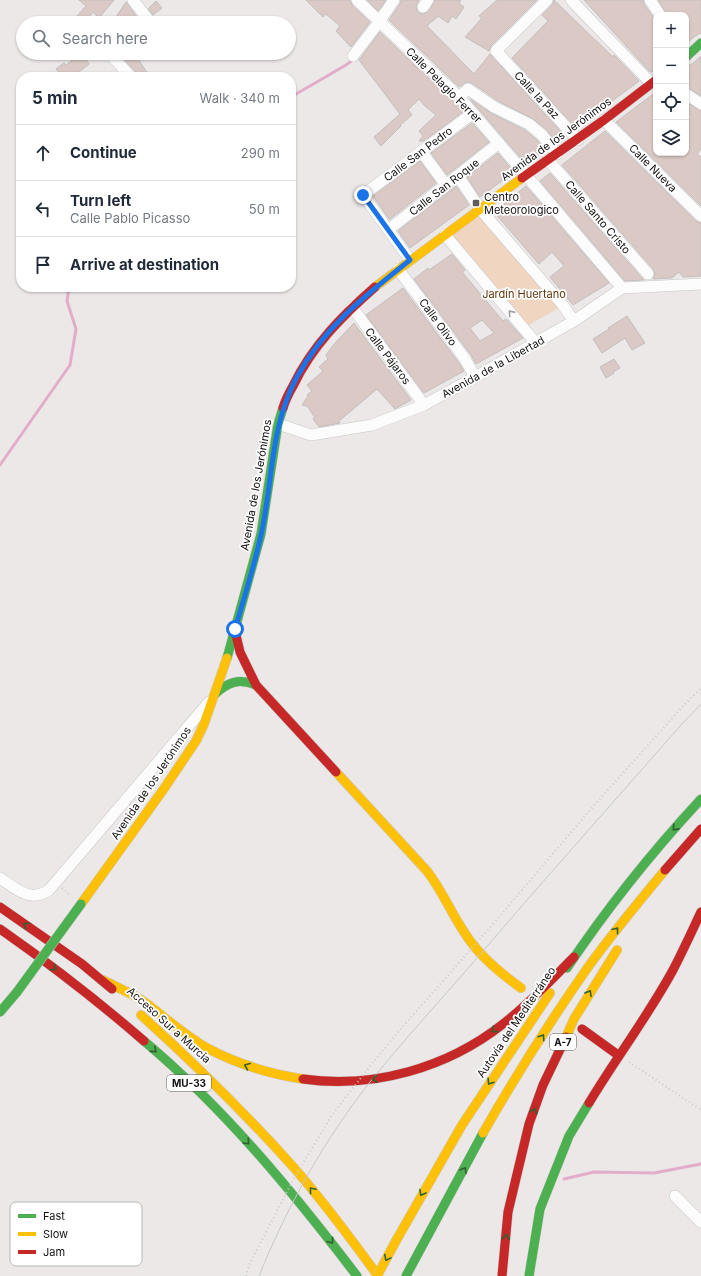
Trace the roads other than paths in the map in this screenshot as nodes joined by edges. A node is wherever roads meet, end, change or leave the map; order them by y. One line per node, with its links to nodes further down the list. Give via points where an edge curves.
1 (133, 0): 8 (street)
2 (356, 0): 9 (street, Calle Pelagio Ferrer)
3 (394, 0): 9 (street)
4 (547, 0): 20 (street, Calle la Paz, via 496,51)
5 (571, 0): 13 (street)
6 (650, 0): 7 (street)
7 (658, 12)
8 (145, 16)
9 (379, 22): 10 (street); 16 (street, Calle Pelagio Ferrer)
10 (353, 56)
11 (115, 60): 12 (street)
12 (126, 72)
13 (653, 80)
14 (653, 82): 19 (main road, Avenida de los Jerónimos)
15 (689, 96): 17 (street)
16 (459, 97): 18 (street, Calle Pelagio Ferrer); 23 (street, Calle Santo Cristo, via 468,89 494,107 529,124 542,136)
17 (701, 104)
18 (473, 113): 21 (street, Calle Pelagio Ferrer); 22 (street, Calle San Pedro)
19 (604, 120): 20 (main road, Avenida de los Jerónimos); 28 (street, Calle Nueva)
20 (578, 140): 23 (main road, Avenida de los Jerónimos)
21 (500, 143): 24 (street, Calle Pelagio Ferrer); 25 (street, Calle San Roque)
22 (421, 151): 26 (street); 29 (street, Calle San Pedro, via 363,195)
23 (552, 157): 24 (main road, Avenida de los Jerónimos); 33 (street, Calle Santo Cristo)
24 (526, 175): 27 (main road, Avenida de los Jerónimos); 35 (street, Calle Pelagio Ferrer)
25 (458, 176): 26 (street, Calle San Roque); 27 (street)
26 (446, 185): 29 (street, Calle San Roque)
27 (480, 209): 30 (main road, Avenida de los Jerónimos); 37 (street)
28 (701, 216)
29 (388, 230): 31 (street)
30 (445, 235): 31 (main road, Avenida de los Jerónimos); 38 (street, one-way to 30)
31 (410, 260): 32 (main road, Avenida de los Jerónimos)
32 (398, 269): 36 (main road, Avenida de los Jerónimos); 39 (street, Calle Olivo, via 465,359)
33 (648, 274)
34 (701, 284): 35 (street)
35 (622, 288): 37 (street, Avenida de la Libertad)
36 (352, 307): 40 (street, Calle Pájaros); 41 (main road, Avenida de los Jerónimos, via 322,340 297,377)
37 (574, 321): 38 (street, Avenida de la Libertad)
38 (536, 343): 39 (street, Avenida de la Libertad)
39 (475, 377): 40 (street, Avenida de la Libertad)
40 (424, 405): 41 (street, Avenida de la Libertad, via 372,425 311,435)
41 (278, 424): 42 (main road, Avenida de los Jerónimos, via 261,534)
42 (235, 629): 43 (main road, Avenida de los Jerónimos); 44 (main road, via 237,644)
43 (226, 661): 44 (main road, via 237,658); 45 (main road); 47 (main road, Avenida de los Jerónimos)
44 (244, 662): 46 (main road)
45 (238, 675): 46 (main road); 47 (main road, via 238,681 227,684)
46 (256, 685): 59 (main road, via 428,871 465,932 483,956 500,973)
47 (215, 694): 52 (street, via 44,893 30,896); 60 (main road, Avenida de los Jerónimos, bridge, via 204,724 183,762)
48 (701, 799): 57 (main road, Autovía del Mediterráneo, one-way to 57, via 618,894)
49 (701, 829): 67 (main road, one-way to 49, via 527,1060 614,933)
50 (701, 843): 51 (main road)
51 (680, 867)
52 (0, 878)
53 (0, 907): 58 (main road, Acceso Sur a Murcia / MU-33, one-way to 53)
54 (701, 912): 62 (main road, via 673,970 637,1030)
55 (0, 928): 65 (main road, MU-33, one-way to 65, via 114,1016 193,1087 281,1178)
56 (623, 941): 68 (main road, A-7, one-way to 56, via 508,1212 531,1117 574,1019)
57 (574, 957): 58 (main road, one-way to 58, via 509,1019 460,1052 408,1073 347,1082 287,1077 241,1064 216,1053 141,1000); 66 (main road, Autovía del Mediterráneo, one-way to 66, bridge, via 462,1125 431,1176)
58 (103, 980): 66 (main road, Acceso Sur a Murcia / MU-33, one-way to 58, via 328,1209 274,1146 206,1075)
59 (521, 988)
60 (0, 1012)
61 (582, 1029): 62 (main road)
62 (618, 1055): 69 (main road, via 569,1136 540,1209)
63 (676, 1196): 64 (street)
64 (701, 1222)
65 (357, 1276)
66 (378, 1276)
67 (406, 1276)
68 (502, 1276)
69 (530, 1276)

